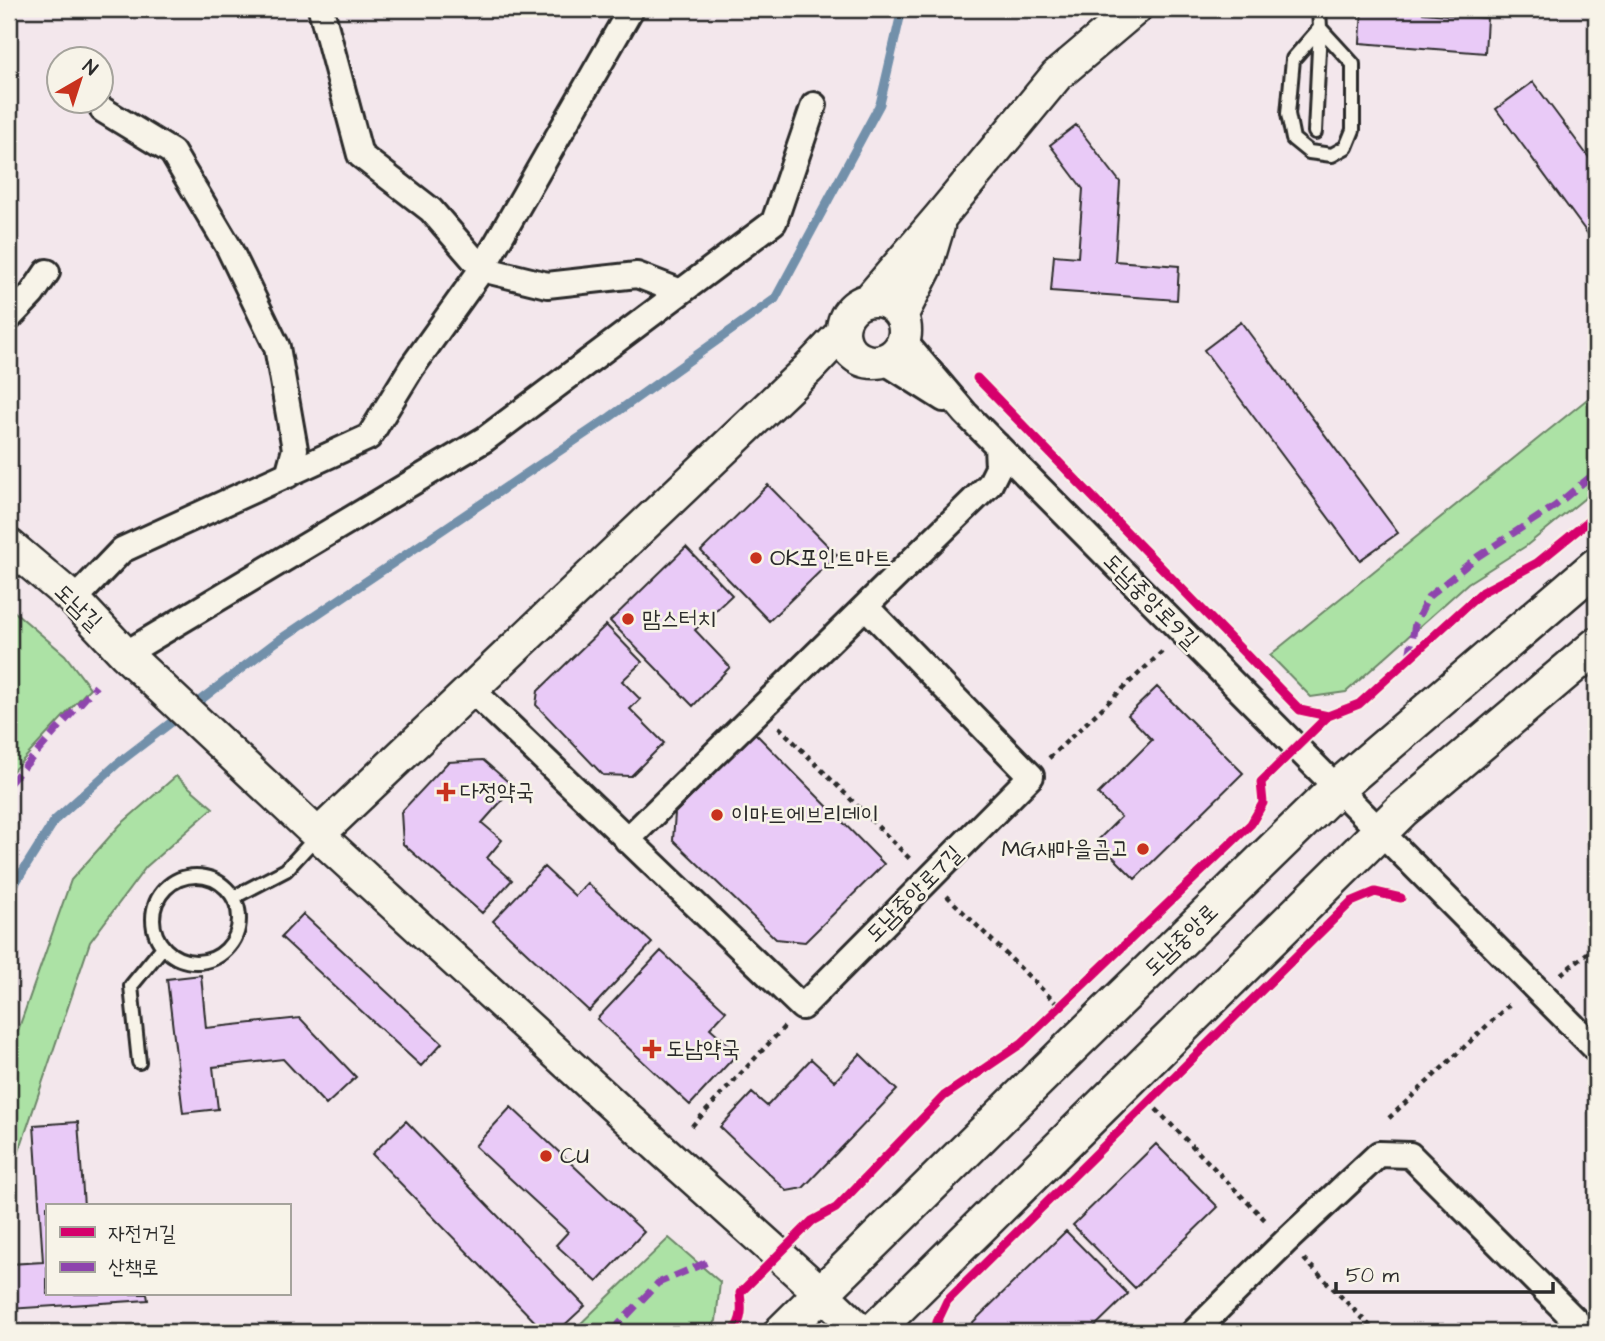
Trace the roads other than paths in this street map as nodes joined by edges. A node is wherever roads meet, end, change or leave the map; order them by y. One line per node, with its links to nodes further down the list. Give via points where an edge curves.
1 (321, 9): 10 (street, via 360,155 431,211)
2 (631, 9): 10 (street)
3 (1135, 9): 9 (street, via 1058,75)
4 (1319, 9): 5 (lane)
5 (1320, 28): 5 (lane, via 1293,59 1288,114 1293,139 1309,152 1332,155 1346,147 1353,130 1353,64); 8 (lane)
6 (814, 105): 12 (street, via 774,222)
7 (113, 116): 19 (street, via 172,152 228,246 277,347 295,449)
8 (1315, 132)
9 (940, 218): 13 (street); 16 (street, via 925,269)
10 (482, 269): 12 (street, via 547,285 637,275); 19 (street, via 412,366 369,437)
11 (47, 272): 14 (street)
12 (681, 292): 27 (street, via 485,439)
13 (869, 300): 15 (street, via 852,308); 16 (street, via 895,308)
14 (9, 318)
15 (842, 333): 16 (street, via 853,355); 17 (street)
16 (887, 344): 17 (street); 18 (street, 도남중앙로9길)
17 (787, 390): 28 (street)
18 (997, 445): 20 (street, 도남중앙로9길); 21 (street, via 998,468)
19 (288, 475): 24 (street, via 122,550)
20 (1032, 481): 21 (street); 29 (street, 도남중앙로9길)
21 (990, 484): 25 (street)
22 (9, 545): 24 (street, 도남길)
23 (1596, 566): 29 (main road, 도남중앙로)
24 (74, 600): 27 (street, 도남길)
25 (866, 607): 32 (street); 32 (street, 도남중앙로7길, via 1031,776 802,1007)
26 (1596, 646): 30 (main road)
27 (135, 663): 31 (street, 도남길)
28 (471, 689): 31 (street); 32 (street)
29 (1337, 788): 30 (street, 도남중앙로9길); 37 (main road, 도남중앙로)
30 (1381, 832): 35 (street, 도남중앙로9길); 40 (main road)
31 (318, 835): 33 (lane, via 286,870); 37 (street, 도남길)
32 (627, 840)
33 (234, 897): 34 (lane, via 240,925 227,950 201,962 174,957); 34 (lane, via 213,878 184,876 172,882 161,892 152,920)
34 (163, 947): 36 (lane, via 131,986)
35 (1596, 1049)
36 (139, 1062)
37 (821, 1293): 38 (main road, 도남중앙로); 39 (street, 도남길)
38 (782, 1332)
39 (862, 1332)
40 (873, 1332)
41 (1194, 1332): 42 (street, via 1379,1154 1410,1155)
42 (1587, 1332)

